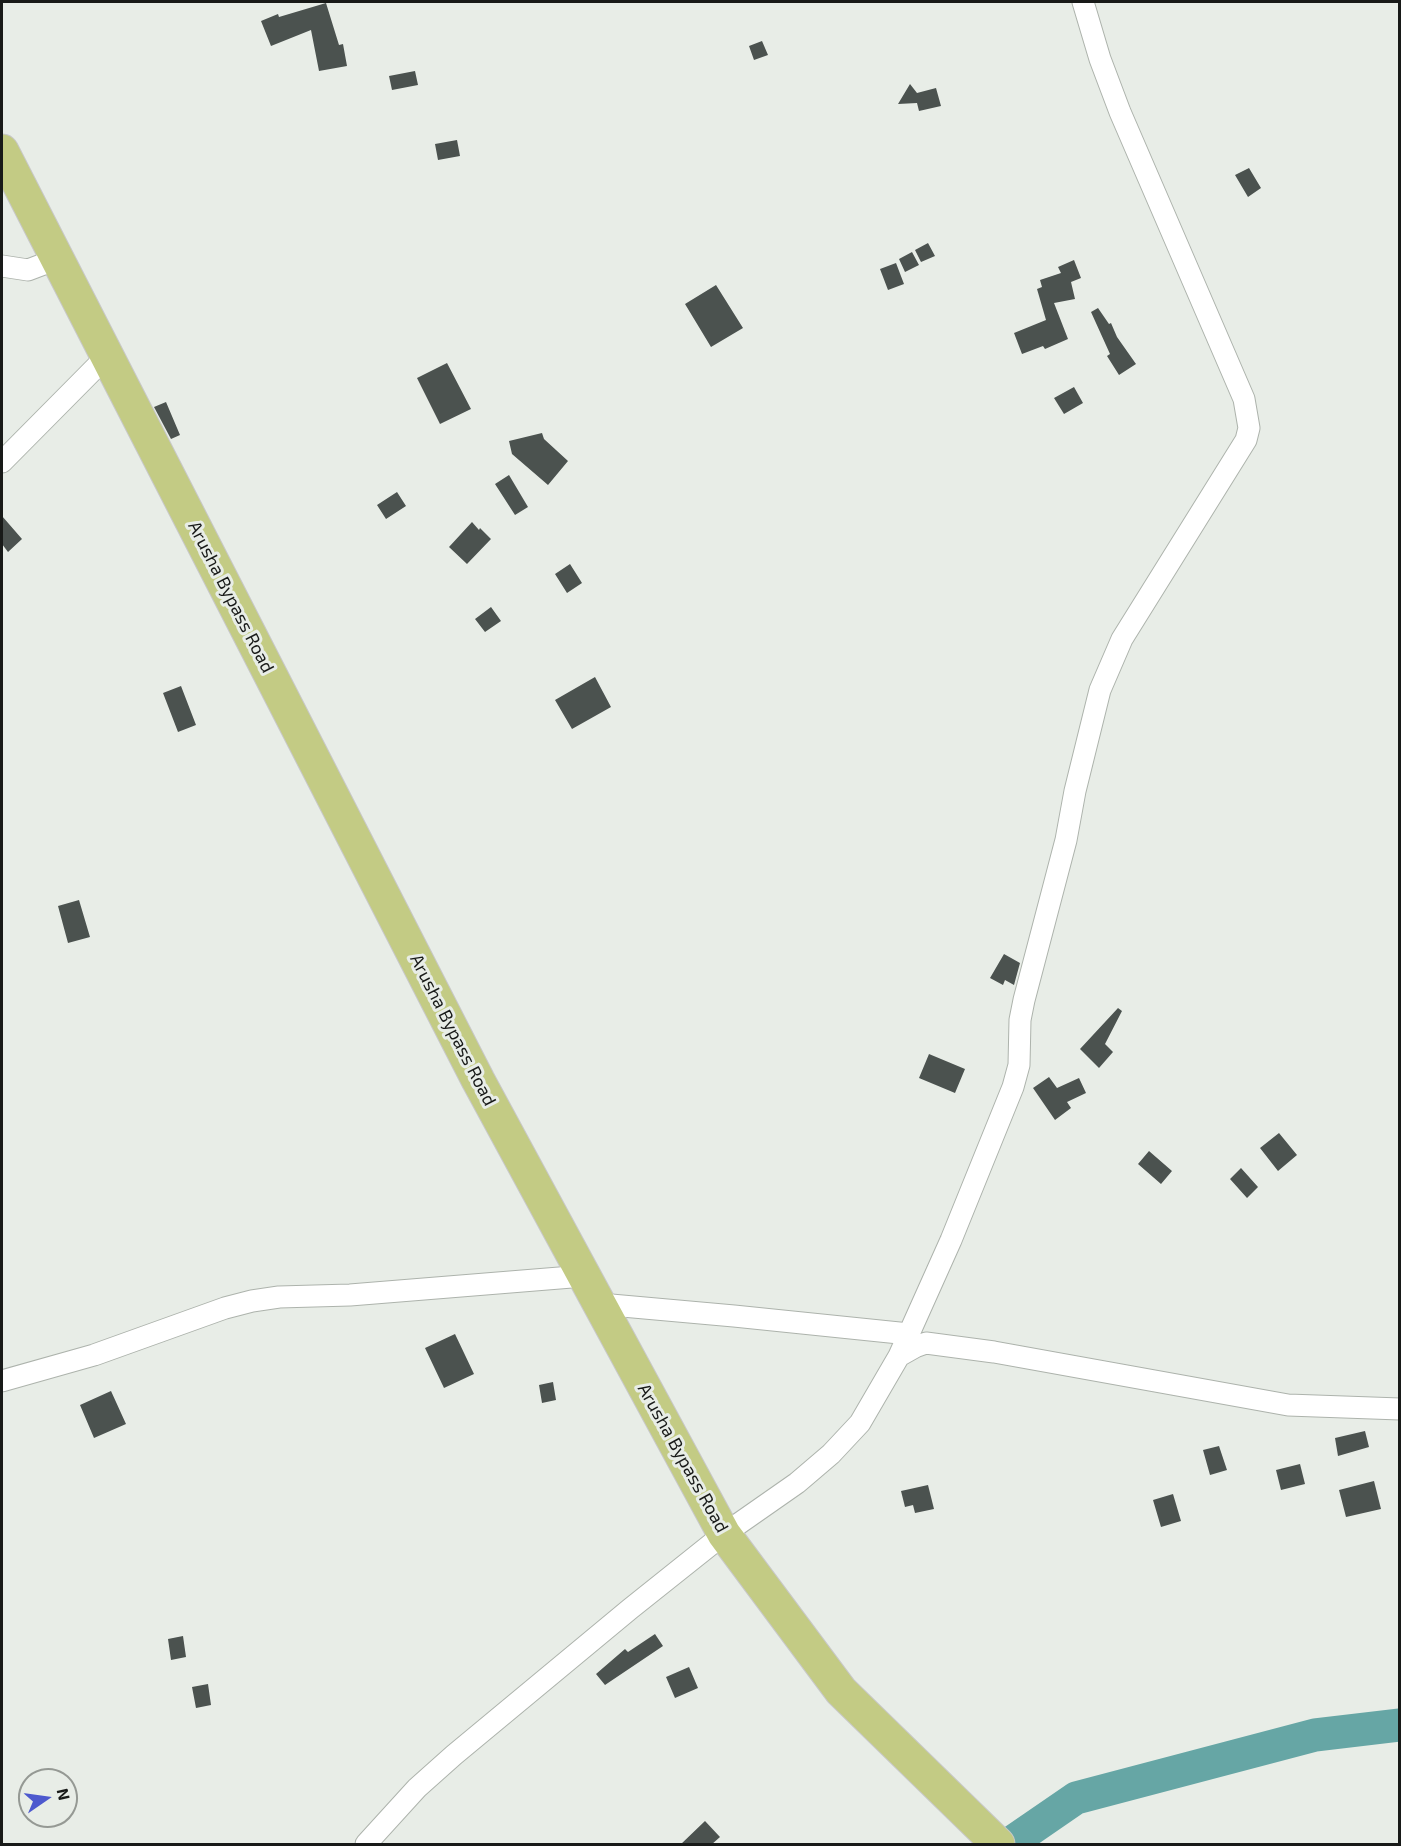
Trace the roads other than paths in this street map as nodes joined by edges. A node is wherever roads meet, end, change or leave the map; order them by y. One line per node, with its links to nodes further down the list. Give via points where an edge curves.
1 (1083, 2): 9 (street, via 1120,112 1244,399 1249,428 1246,440 1122,639 1100,690 1066,840 1023,1000 1019,1065 1013,1087)
2 (2, 151): 3 (main road, Arusha Bypass Road)
3 (57, 259): 4 (street, via 28,270); 5 (main road, Arusha Bypass Road)
4 (2, 266)
5 (107, 356): 6 (street); 7 (main road, Arusha Bypass Road, via 473,1069)
6 (2, 462)
7 (585, 1276): 8 (main road, Arusha Bypass Road); 11 (street, via 252,1300 94,1355)
8 (600, 1304): 9 (street); 13 (main road, Arusha Bypass Road)
9 (909, 1334): 10 (street)
10 (899, 1356): 12 (street, via 915,1347 935,1344 1288,1405); 13 (street, via 860,1423 831,1454 796,1484)
11 (2, 1381)
12 (1400, 1408)
13 (724, 1534): 14 (street, via 454,1755 417,1788); 15 (main road, Arusha Bypass Road, via 841,1691)
14 (366, 1845)
15 (998, 1845)

